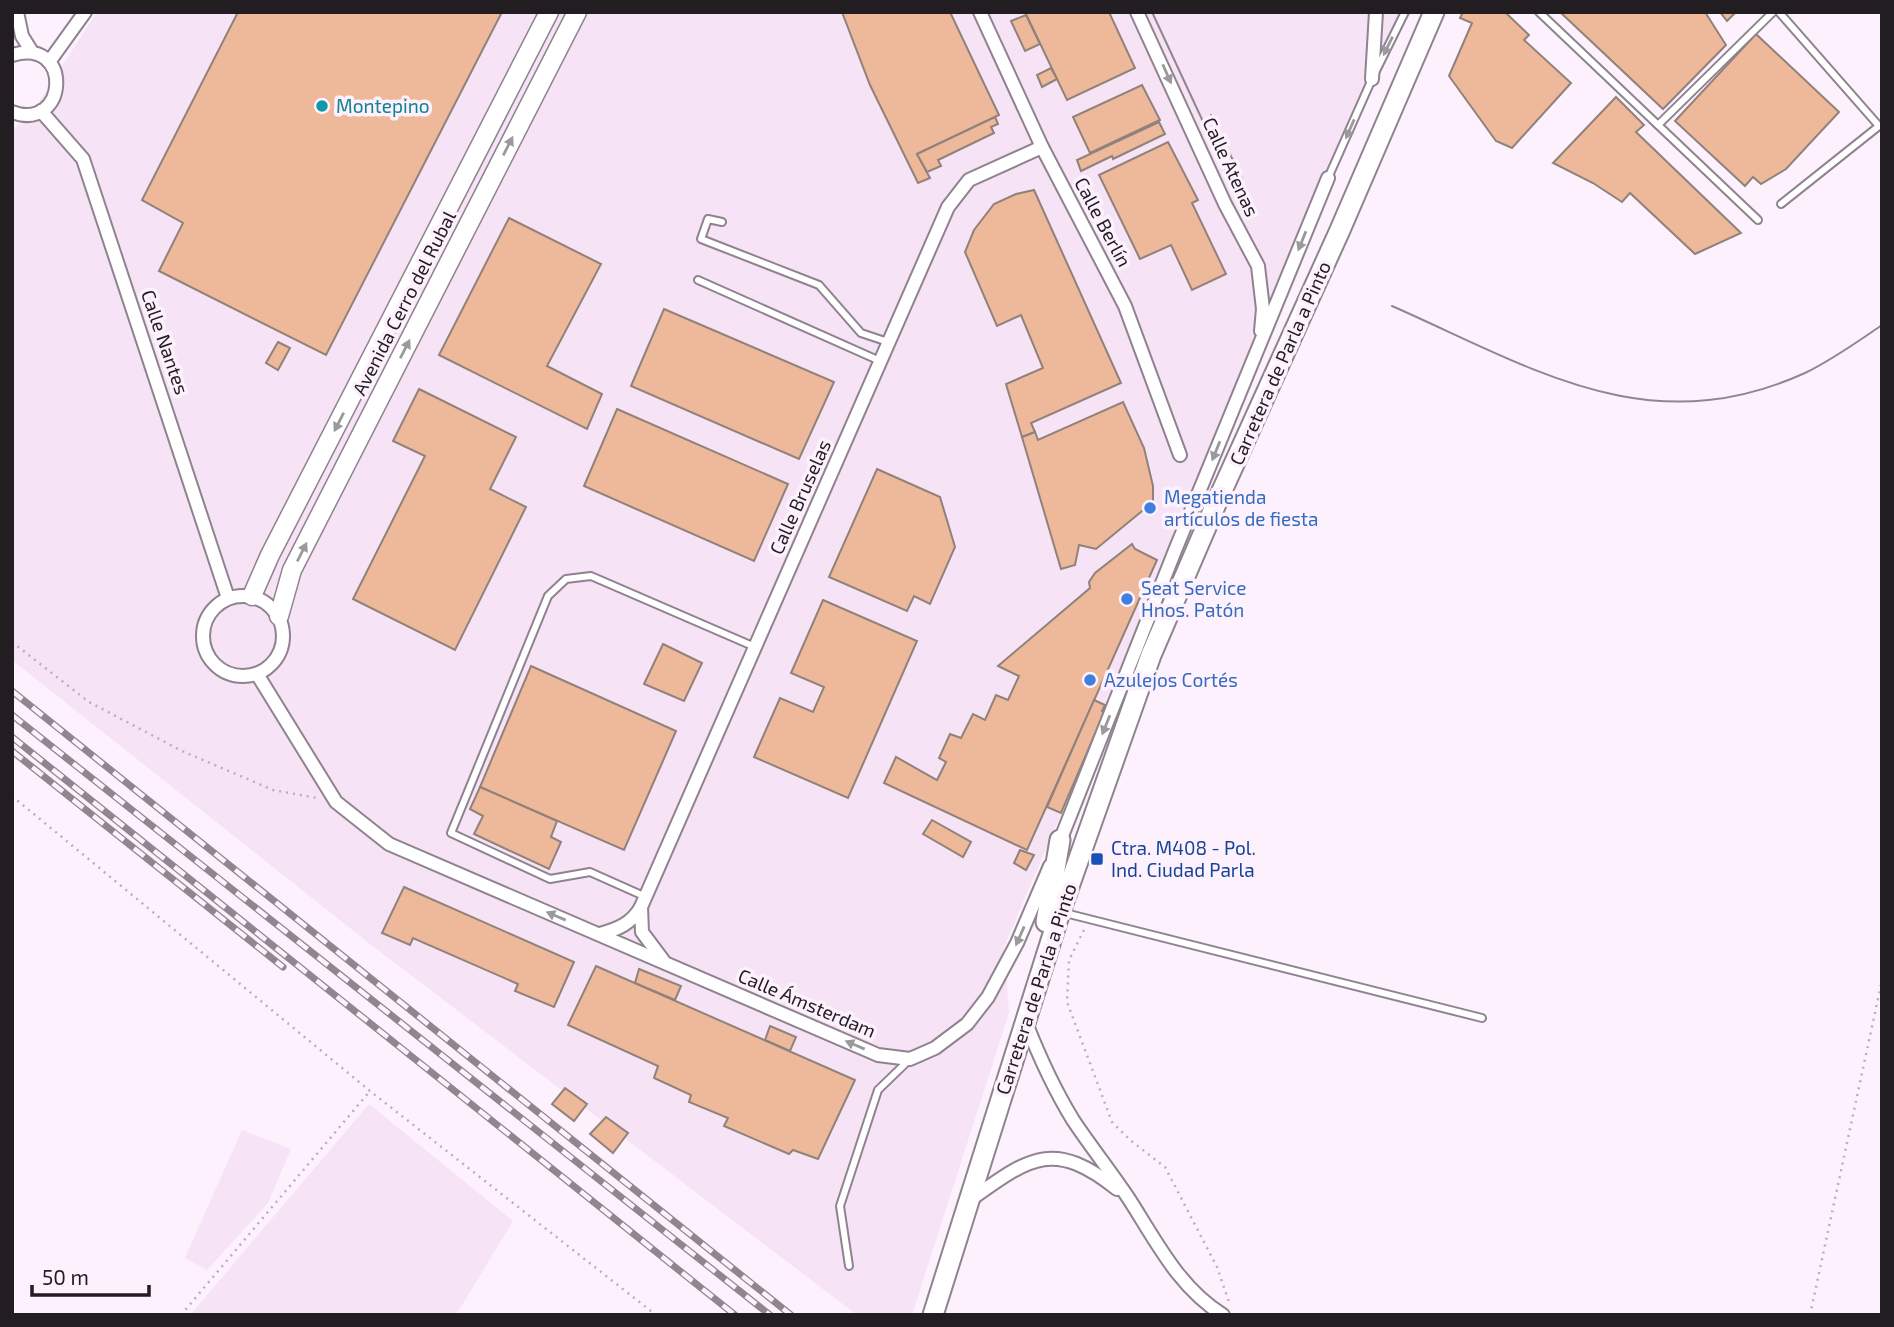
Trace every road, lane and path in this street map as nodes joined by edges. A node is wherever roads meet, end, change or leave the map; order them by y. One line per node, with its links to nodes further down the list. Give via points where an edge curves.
1 (17, 12): 13 (street, via 22,36)
2 (85, 12): 15 (street)
3 (549, 12): 30 (street, Avenida Cerro del Rubal, one-way to 30)
4 (577, 12): 32 (street, Avenida Cerro del Rubal, one-way to 4, via 292,570)
5 (979, 12): 20 (street, Calle Berlín)
6 (1137, 12): 27 (street, Calle Atenas, one-way to 27, via 1258,266 1263,309)
7 (1376, 12): 16 (street)
8 (1405, 12): 16 (lane, one-way to 16)
9 (1434, 12): 40 (main road, Carretera de Parla a Pinto, via 1151,655)
10 (1539, 12): 19 (lane)
11 (1773, 12): 19 (lane)
12 (1779, 12): 22 (lane, via 1879,126)
13 (32, 52): 14 (street); 15 (street)
14 (12, 55)
15 (50, 62): 17 (street, via 57,89)
16 (1372, 79): 21 (lane, one-way to 21)
17 (41, 111): 18 (street); 31 (street, Calle Nantes, via 83,159)
18 (12, 113)
19 (1658, 125): 23 (lane)
20 (1042, 147): 26 (street, Calle Bruselas, via 969,180 948,207); 29 (street, Calle Berlín, via 1125,306)
21 (1328, 178): 27 (street, one-way to 27)
22 (1781, 204)
23 (1758, 220)
24 (722, 222): 26 (lane, via 708,219 701,239 819,285 861,333)
25 (698, 280): 28 (lane)
26 (888, 342): 28 (street, Calle Bruselas)
27 (1260, 344): 38 (street, one-way to 38)
28 (880, 361): 34 (street, Calle Bruselas)
29 (1180, 455)
30 (252, 596): 31 (street); 32 (street, via 268,603)
31 (228, 598): 35 (street, via 216,605 203,629 208,657 229,674)
32 (279, 616): 35 (street, via 284,643 274,662)
33 (12, 642): 37 (path, via 89,702 182,751 273,790)
34 (755, 647): 39 (street, Calle Bruselas); 39 (lane, via 591,576 566,579 548,596 451,833 550,879 590,872)
35 (257, 674): 37 (street, Calle Ámsterdam)
36 (12, 796): 49 (path)
37 (336, 802): 42 (street, Calle Ámsterdam, one-way to 37, via 389,844)
38 (1060, 840): 45 (main road); 48 (street, one-way to 48, via 1017,943 988,997 967,1024)
39 (644, 902): 42 (street, via 631,921); 43 (street, via 642,932)
40 (1059, 912): 41 (lane); 45 (main road, Carretera de Parla a Pinto)
41 (1089, 921): 46 (lane); 53 (path, via 1069,960 1067,1002 1112,1122 1165,1167 1217,1267)
42 (600, 934): 43 (street, Calle Ámsterdam)
43 (665, 963): 48 (street, Calle Ámsterdam, one-way to 43, via 878,1055)
44 (1882, 980): 57 (path)
45 (1032, 999): 47 (main road, Carretera de Parla a Pinto)
46 (1482, 1018)
47 (1026, 1023): 50 (street, via 1073,1119); 51 (main road, Carretera de Parla a Pinto)
48 (910, 1059): 52 (lane, via 878,1090 841,1206)
49 (370, 1091): 54 (path); 55 (path)
50 (1128, 1197): 51 (street, via 1097,1173 1069,1160 1046,1159 1026,1163); 53 (street, via 1175,1271 1206,1304)
51 (970, 1200): 56 (main road, Carretera de Parla a Pinto)
52 (849, 1266)
53 (1226, 1309)
54 (181, 1315)
55 (656, 1315)
56 (933, 1315)
57 (1810, 1315)

